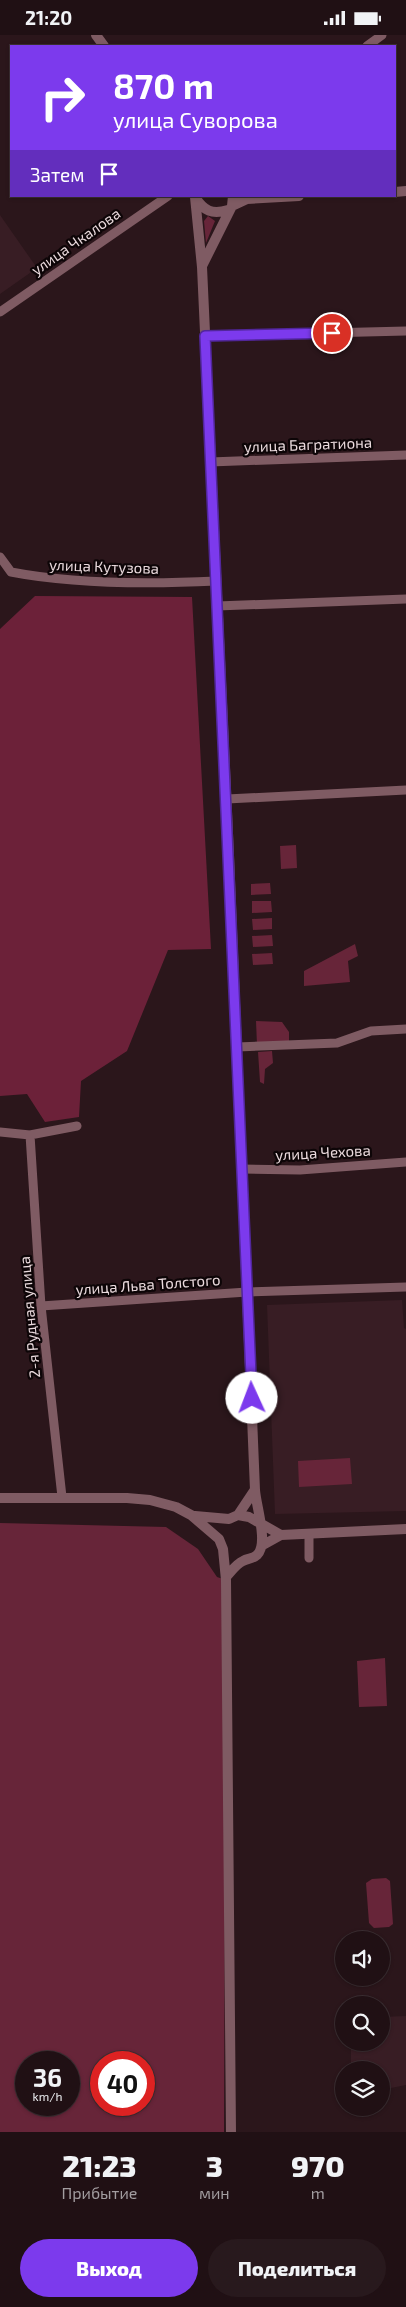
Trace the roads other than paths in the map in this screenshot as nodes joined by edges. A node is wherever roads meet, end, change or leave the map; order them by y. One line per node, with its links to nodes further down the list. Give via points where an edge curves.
1 (378, 36): 2 (street)
2 (368, 45)
3 (167, 197): 8 (street, улица Чкалова)
4 (195, 197): 6 (street, via 205,210 219,213); 7 (street)
5 (243, 197): 6 (street)
6 (231, 204): 7 (street)
7 (202, 267): 10 (street)
8 (0, 312)
9 (406, 331): 10 (street)
10 (205, 336): 12 (street)
11 (406, 455): 12 (street, улица Багратиона)
12 (210, 462): 14 (street)
13 (0, 557): 14 (street, улица Кутузова, via 11,572 40,578 173,583)
14 (216, 581): 16 (street)
15 (406, 599): 16 (street)
16 (217, 606): 18 (street)
17 (406, 790): 18 (street)
18 (227, 799): 20 (street)
19 (406, 1029): 20 (street, via 371,1031 337,1043)
20 (237, 1047): 25 (street)
21 (77, 1126): 23 (street)
22 (0, 1131): 23 (street)
23 (30, 1135): 28 (street, 2-я Рудная улица)
24 (406, 1162): 25 (street, улица Чехова, via 300,1170)
25 (242, 1169): 27 (street)
26 (406, 1287): 27 (street, улица Льва Толстого)
27 (247, 1291): 28 (street, улица Льва Толстого); 29 (street)
28 (41, 1306): 30 (street, 2-я Рудная улица)
29 (255, 1490): 33 (street); 34 (street)
30 (62, 1497): 31 (street); 32 (street, via 150,1499)
31 (0, 1498)
32 (191, 1515): 33 (street); 38 (street)
33 (234, 1517): 34 (street, via 249,1517); 38 (street, via 224,1525)
34 (260, 1523): 36 (street); 39 (street)
35 (406, 1529): 37 (street)
36 (281, 1535): 37 (street); 39 (street)
37 (309, 1535): 41 (street)
38 (219, 1539): 40 (street)
39 (263, 1545): 42 (street, via 260,1553)
40 (223, 1549): 42 (street); 43 (street)
41 (309, 1558)
42 (242, 1561): 43 (street)
43 (226, 1577): 44 (street)
44 (230, 2132)

